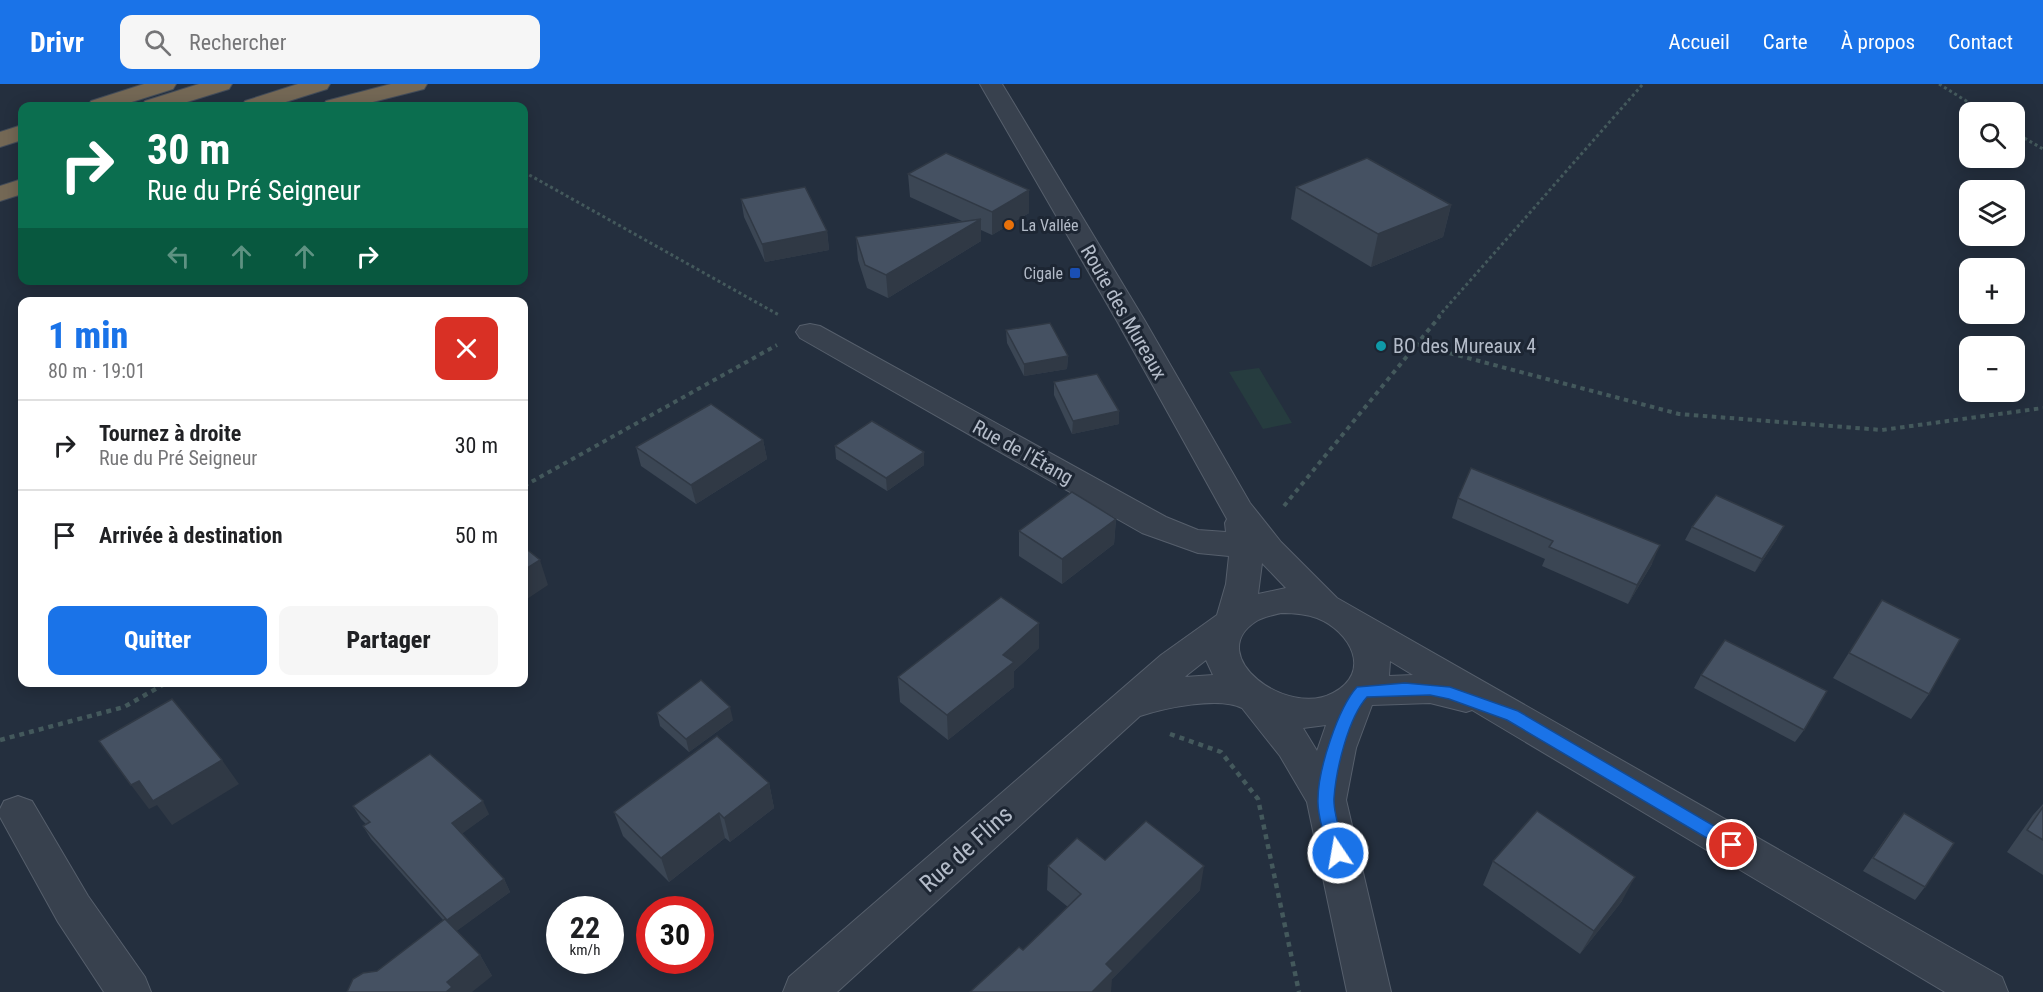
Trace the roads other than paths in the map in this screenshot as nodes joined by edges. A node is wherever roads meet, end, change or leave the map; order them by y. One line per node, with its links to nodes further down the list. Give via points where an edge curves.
1 (165, 84): 6 (highway)
2 (221, 84): 7 (highway)
3 (319, 84): 8 (highway)
4 (416, 84): 9 (highway)
5 (991, 84): 19 (street, Route des Mureaux, via 1131,321)
6 (111, 102)
7 (165, 102)
8 (265, 102)
9 (349, 102)
10 (18, 133): 11 (highway)
11 (0, 140)
12 (18, 151): 13 (highway)
13 (0, 157)
14 (18, 187): 15 (highway)
15 (0, 194)
16 (18, 200): 17 (highway)
17 (0, 205)
18 (808, 331): 19 (street, Rue de l'Étang, via 1188,541 1212,545)
19 (1244, 526): 20 (street, Route des Mureaux, via 1289,573); 21 (street, Route des Mureaux, via 1245,584)
20 (1335, 612): 21 (street, via 1303,601 1280,600 1259,603 1241,612); 22 (street, via 1360,632 1371,650 1373,667 1368,684); 25 (street)
21 (1231, 623): 23 (street, via 1221,641 1223,659 1231,676); 24 (street, Rue de Flins)
22 (1359, 695): 23 (street, via 1337,708 1314,713 1290,712); 25 (street, via 1430,689); 26 (street, via 1343,727)
23 (1251, 696): 24 (street, Rue de Flins, via 1222,690 1178,692 1152,696); 26 (street, via 1294,745)
24 (1127, 706): 29 (street, Rue de Flins)
25 (1513, 716): 31 (street)
26 (1326, 800): 30 (street)
27 (18, 813): 28 (street, via 73,909)
28 (129, 992)
29 (805, 992)
30 (1369, 992)
31 (1986, 992)

